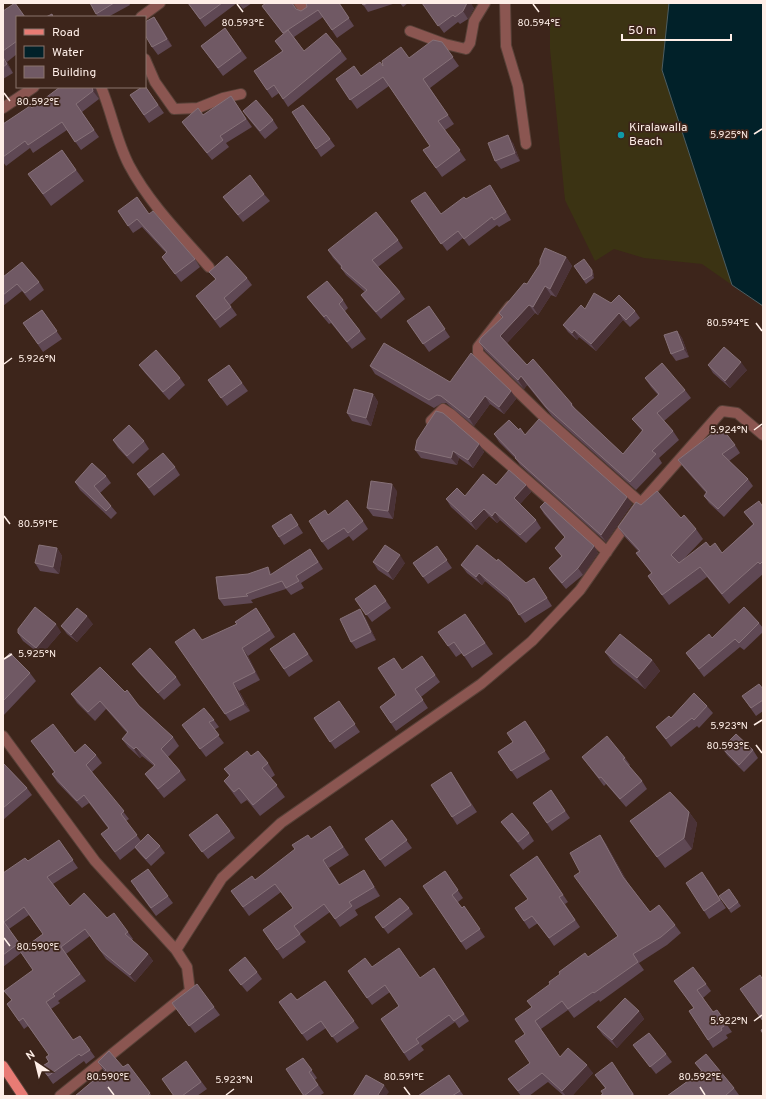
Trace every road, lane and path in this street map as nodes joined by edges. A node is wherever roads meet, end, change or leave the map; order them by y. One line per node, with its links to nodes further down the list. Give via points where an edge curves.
1 (160, 3): 6 (street)
2 (299, 3): 5 (street)
3 (485, 3): 7 (street, via 474,21 470,44 466,49)
4 (505, 3): 13 (street, via 506,46 518,86)
5 (306, 12)
6 (142, 16)
7 (410, 31)
8 (146, 61): 11 (street, via 155,82 174,109 198,108)
9 (33, 88): 12 (street)
10 (101, 88): 14 (street, via 118,141 130,166 158,208)
11 (241, 94)
12 (3, 108)
13 (526, 144)
14 (209, 267)
15 (514, 301): 18 (street, via 478,347 478,353 545,418)
16 (426, 429): 19 (street, via 442,408 451,414)
17 (763, 435): 18 (street, via 737,414 722,411)
18 (641, 503): 19 (street)
19 (607, 552): 21 (street, via 580,590 532,641 487,679 281,823 222,878)
20 (3, 736): 21 (street, via 95,861)
21 (176, 950): 24 (street, via 187,967 190,991)
22 (3, 1066): 23 (main road)
23 (23, 1096)
24 (60, 1096)

